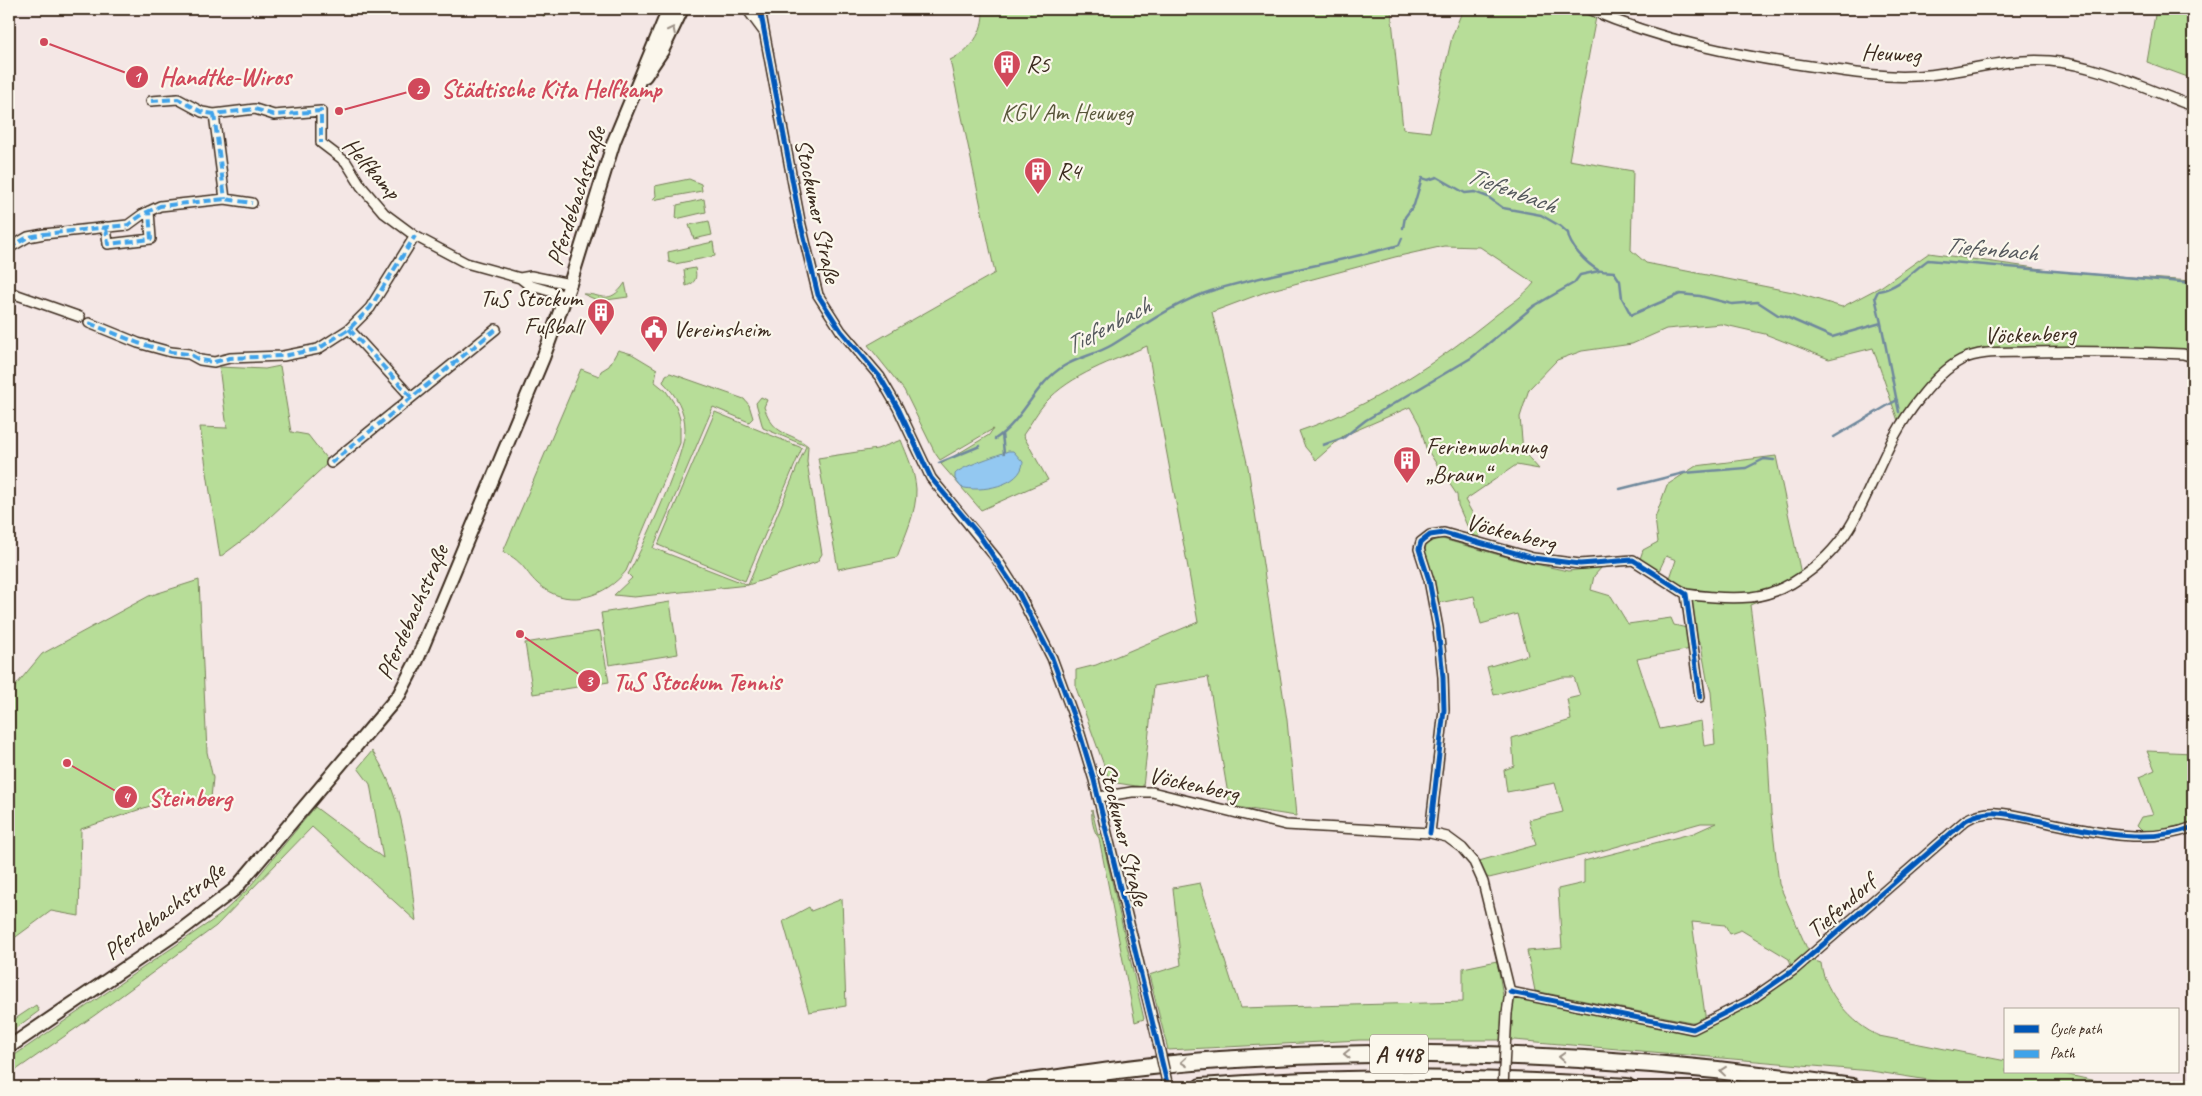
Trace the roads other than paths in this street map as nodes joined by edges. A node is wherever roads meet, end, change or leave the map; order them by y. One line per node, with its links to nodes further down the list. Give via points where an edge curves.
1 (669, 9): 7 (main road, Pferdebachstraße)
2 (682, 9): 7 (main road, Pferdebachstraße, one-way to 2, via 658,57)
3 (748, 9): 6 (street, Stockumer Straße)
4 (760, 9): 6 (street, Stockumer Straße)
5 (1588, 9): 9 (street, Heuweg, via 1639,29 1704,48 1869,74 1932,75 2007,62 2050,61 2102,73)
6 (764, 32): 30 (street, Stockumer Straße, via 800,221 818,295 841,331 880,376 930,478 979,534 1019,594 1052,658 1066,694)
7 (641, 80): 19 (main road, Pferdebachstraße, via 614,141)
8 (151, 101): 10 (street, Helfkamp, via 178,99 202,112)
9 (2193, 106)
10 (214, 114): 11 (street); 16 (street, Helfkamp, via 254,109 274,115 321,111 321,143 346,162 384,213)
11 (225, 199): 12 (street); 13 (street, via 160,206)
12 (252, 203)
13 (149, 211): 14 (street); 17 (street, via 152,239)
14 (128, 225): 15 (street); 17 (street)
15 (106, 227): 17 (street, via 108,244); 18 (street, via 28,237)
16 (415, 236): 19 (street, Helfkamp, via 466,263 520,278 529,285); 23 (street, via 376,302)
17 (130, 241)
18 (9, 248)
19 (568, 290): 34 (main road, Pferdebachstraße, via 418,660 393,703 235,889 181,930)
20 (9, 292): 21 (street)
21 (80, 317)
22 (89, 323): 23 (street, via 138,343 214,362 230,358 283,356 318,349)
23 (349, 329): 26 (street)
24 (496, 329): 26 (street)
25 (2193, 357): 28 (street, Vöckenberg, via 2183,354 1988,353 1960,361 1929,387 1901,420 1857,516 1837,545 1811,571 1782,587 1752,597)
26 (411, 397): 27 (street)
27 (331, 463)
28 (1686, 594): 29 (street); 32 (street, Vöckenberg, via 1633,560 1580,564 1533,558 1444,533 1430,535 1421,542 1419,549 1429,580 1443,677 1444,710)
29 (1700, 697)
30 (1098, 798): 32 (street, Vöckenberg, via 1152,792 1286,825); 36 (street, Stockumer Straße, bridge)
31 (2193, 827): 33 (street, Tiefendorf, via 2158,836 2132,837 2004,814 1976,814 1795,969 1749,1001 1693,1029)
32 (1430, 833): 33 (street, Vöckenberg, via 1447,837 1474,862 1483,882)
33 (1510, 992): 38 (street, bridge)
34 (9, 1047)
35 (992, 1087): 40 (highway, A 448, one-way to 35, via 1584,1058 1434,1053 1286,1056 1151,1065)
36 (1168, 1087)
37 (1201, 1087): 39 (highway, A 448, via 1291,1081 1436,1079)
38 (1503, 1087)
39 (1627, 1087)
40 (1852, 1087)

